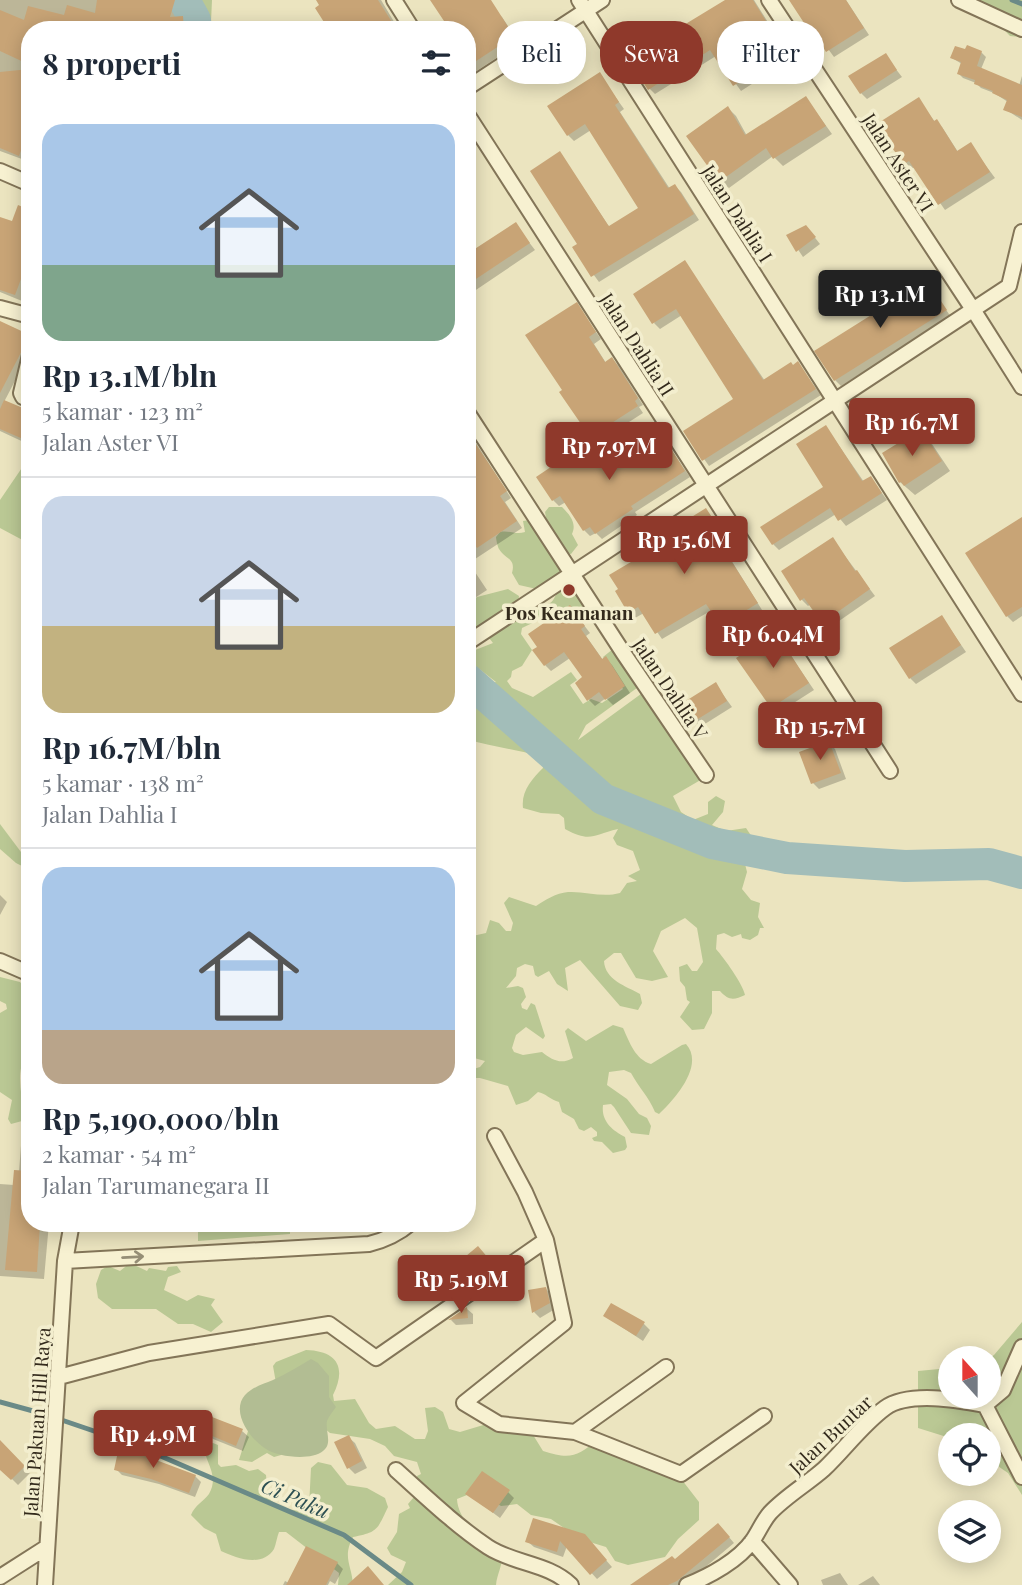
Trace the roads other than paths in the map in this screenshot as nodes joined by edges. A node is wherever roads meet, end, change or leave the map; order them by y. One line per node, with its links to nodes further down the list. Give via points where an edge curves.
1 (394, 0): 6 (street)
2 (602, 0): 5 (street)
3 (769, 0): 14 (street, Jalan Aster VI)
4 (959, 0): 7 (street)
5 (582, 5): 8 (street); 17 (street, Jalan Dahlia I)
6 (407, 21)
7 (1022, 29)
8 (476, 82)
9 (476, 128): 19 (street, Jalan Dahlia II)
10 (0, 171): 11 (street)
11 (21, 180)
12 (1022, 232): 14 (street, via 1009,286)
13 (0, 308): 15 (street)
14 (974, 311): 16 (street, Jalan Aster VI); 17 (street)
15 (21, 314)
16 (1022, 387)
17 (835, 402): 19 (street); 22 (street, Jalan Dahlia I)
18 (476, 426): 20 (street, Jalan Dahlia V)
19 (707, 486): 20 (street); 23 (street, Jalan Dahlia II)
20 (573, 573): 21 (street); 24 (street, Jalan Dahlia V)
21 (476, 637)
22 (1022, 694)
23 (890, 771)
24 (706, 775)
25 (0, 961): 26 (street)
26 (21, 970)
27 (495, 1136): 30 (street)
28 (70, 1232): 31 (street, Jalan Pakuan Hill Raya)
29 (399, 1232): 31 (street, one-way to 29, via 369,1244)
30 (546, 1240): 34 (street, via 376,1358 329,1324 149,1353); 39 (street, via 564,1323 464,1403 499,1424)
31 (65, 1261): 34 (street, Jalan Pakuan Hill Raya)
32 (1022, 1347): 35 (street)
33 (666, 1367): 39 (street)
34 (60, 1377): 43 (street, Jalan Pakuan Hill Raya)
35 (1001, 1392)
36 (938, 1399): 42 (street, Jalan Buntar, via 915,1399 887,1407 825,1468 770,1513)
37 (987, 1409): 41 (street)
38 (764, 1416): 39 (street, via 681,1474)
39 (575, 1432)
40 (396, 1470): 46 (street, via 489,1547 513,1560 546,1568)
41 (1022, 1477)
42 (752, 1541): 47 (street, Jalan Buntar, via 729,1562); 48 (street)
43 (47, 1547): 44 (street); 45 (street, Jalan Pakuan Hill Raya)
44 (0, 1577)
45 (45, 1585)
46 (571, 1585)
47 (688, 1585)
48 (790, 1585)

